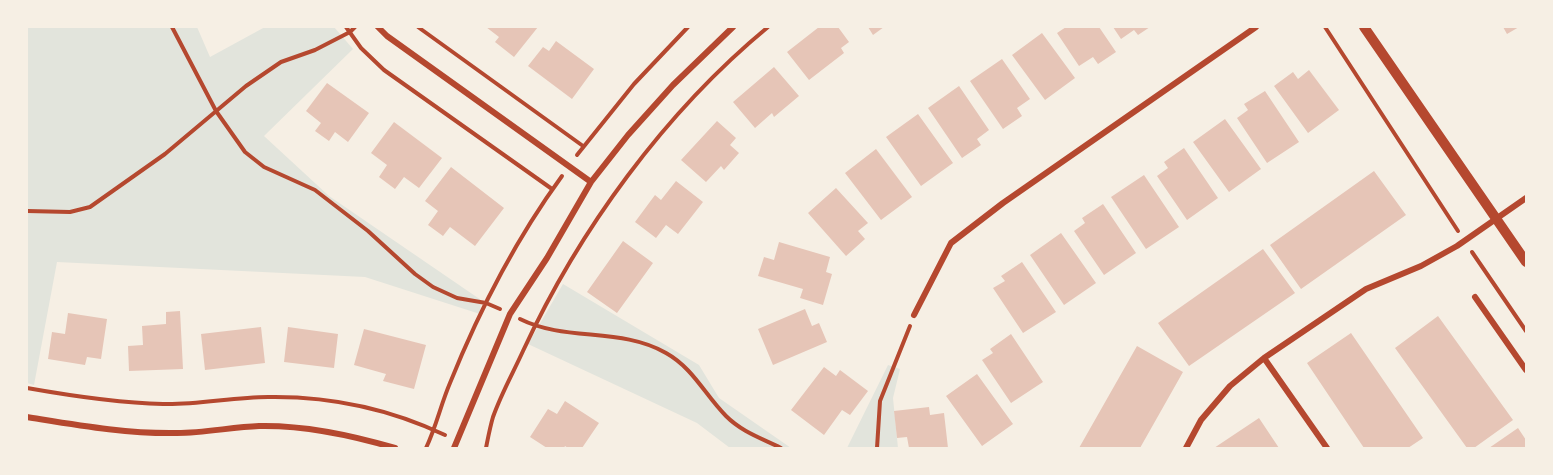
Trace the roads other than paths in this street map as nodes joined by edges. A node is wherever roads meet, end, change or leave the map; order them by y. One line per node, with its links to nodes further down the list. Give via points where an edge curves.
1 (378, 27): 5 (street, via 458,89)
2 (733, 27): 5 (street, via 673,85)
3 (1256, 27): 10 (street, via 951,243)
4 (1364, 27): 7 (street)
5 (591, 182): 15 (street, via 510,314)
6 (1526, 198): 7 (street)
7 (1496, 219): 8 (street); 11 (street, via 1421,266 1366,289)
8 (1526, 262)
9 (1474, 297): 12 (street)
10 (914, 315)
11 (1264, 358): 16 (street, via 1230,386 1202,420); 17 (street)
12 (1526, 370)
13 (27, 417): 14 (street, via 126,432 178,433 261,426 307,429)
14 (395, 448)
15 (454, 448)
16 (1186, 448)
17 (1327, 448)

